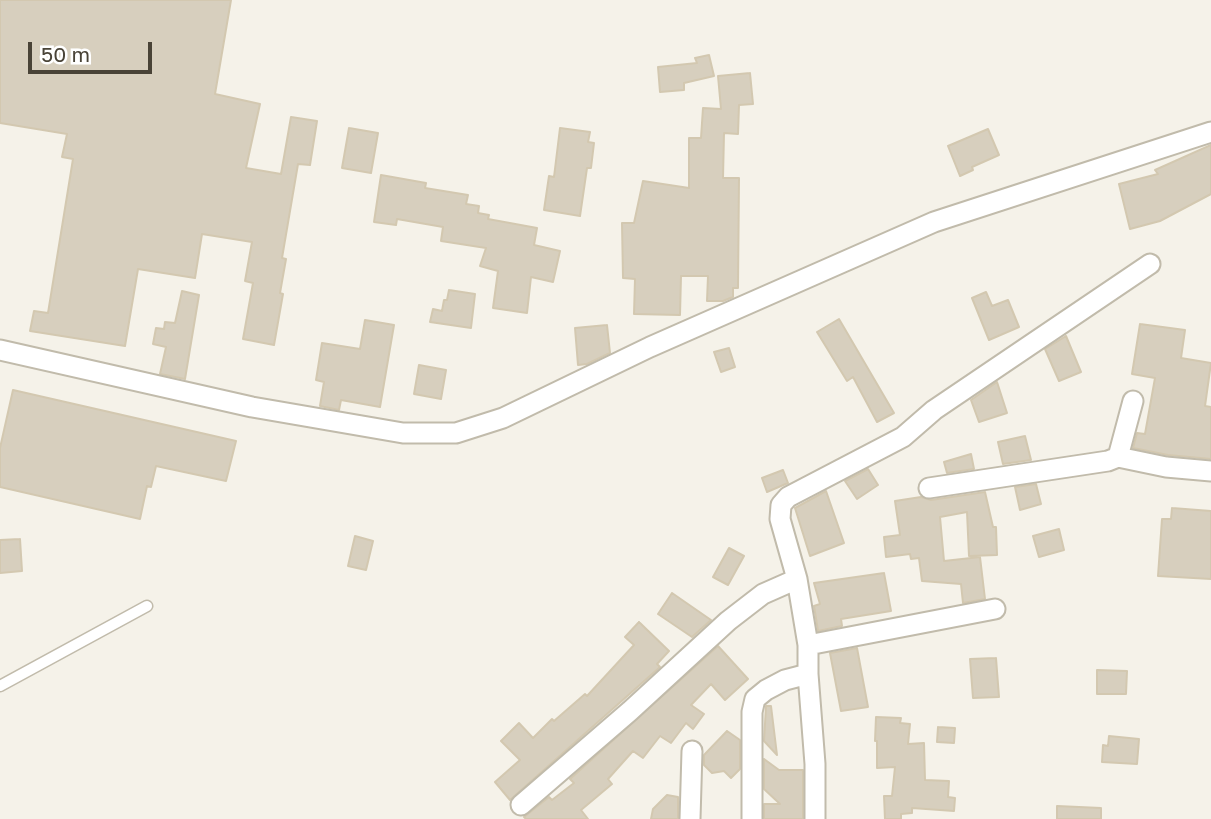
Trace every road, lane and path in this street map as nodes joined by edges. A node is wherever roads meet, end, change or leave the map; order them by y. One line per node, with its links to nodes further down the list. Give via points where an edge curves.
1 (1211, 132): 3 (street, via 934,222 650,347 503,418 456,433 403,433 252,407)
2 (1150, 264): 8 (street, via 934,410 903,437 788,497 781,505 780,519)
3 (0, 350)
4 (1133, 401): 5 (street)
5 (1118, 457): 6 (street); 7 (street)
6 (1211, 471)
7 (929, 488)
8 (797, 579): 11 (street); 15 (street, via 737,613)
9 (147, 606): 13 (lane)
10 (995, 609): 11 (street)
11 (808, 645): 12 (street)
12 (808, 674): 17 (street, via 785,680 755,699); 18 (street)
13 (0, 686)
14 (692, 751): 16 (street)
15 (521, 805)
16 (690, 819)
17 (752, 819)
18 (816, 819)

